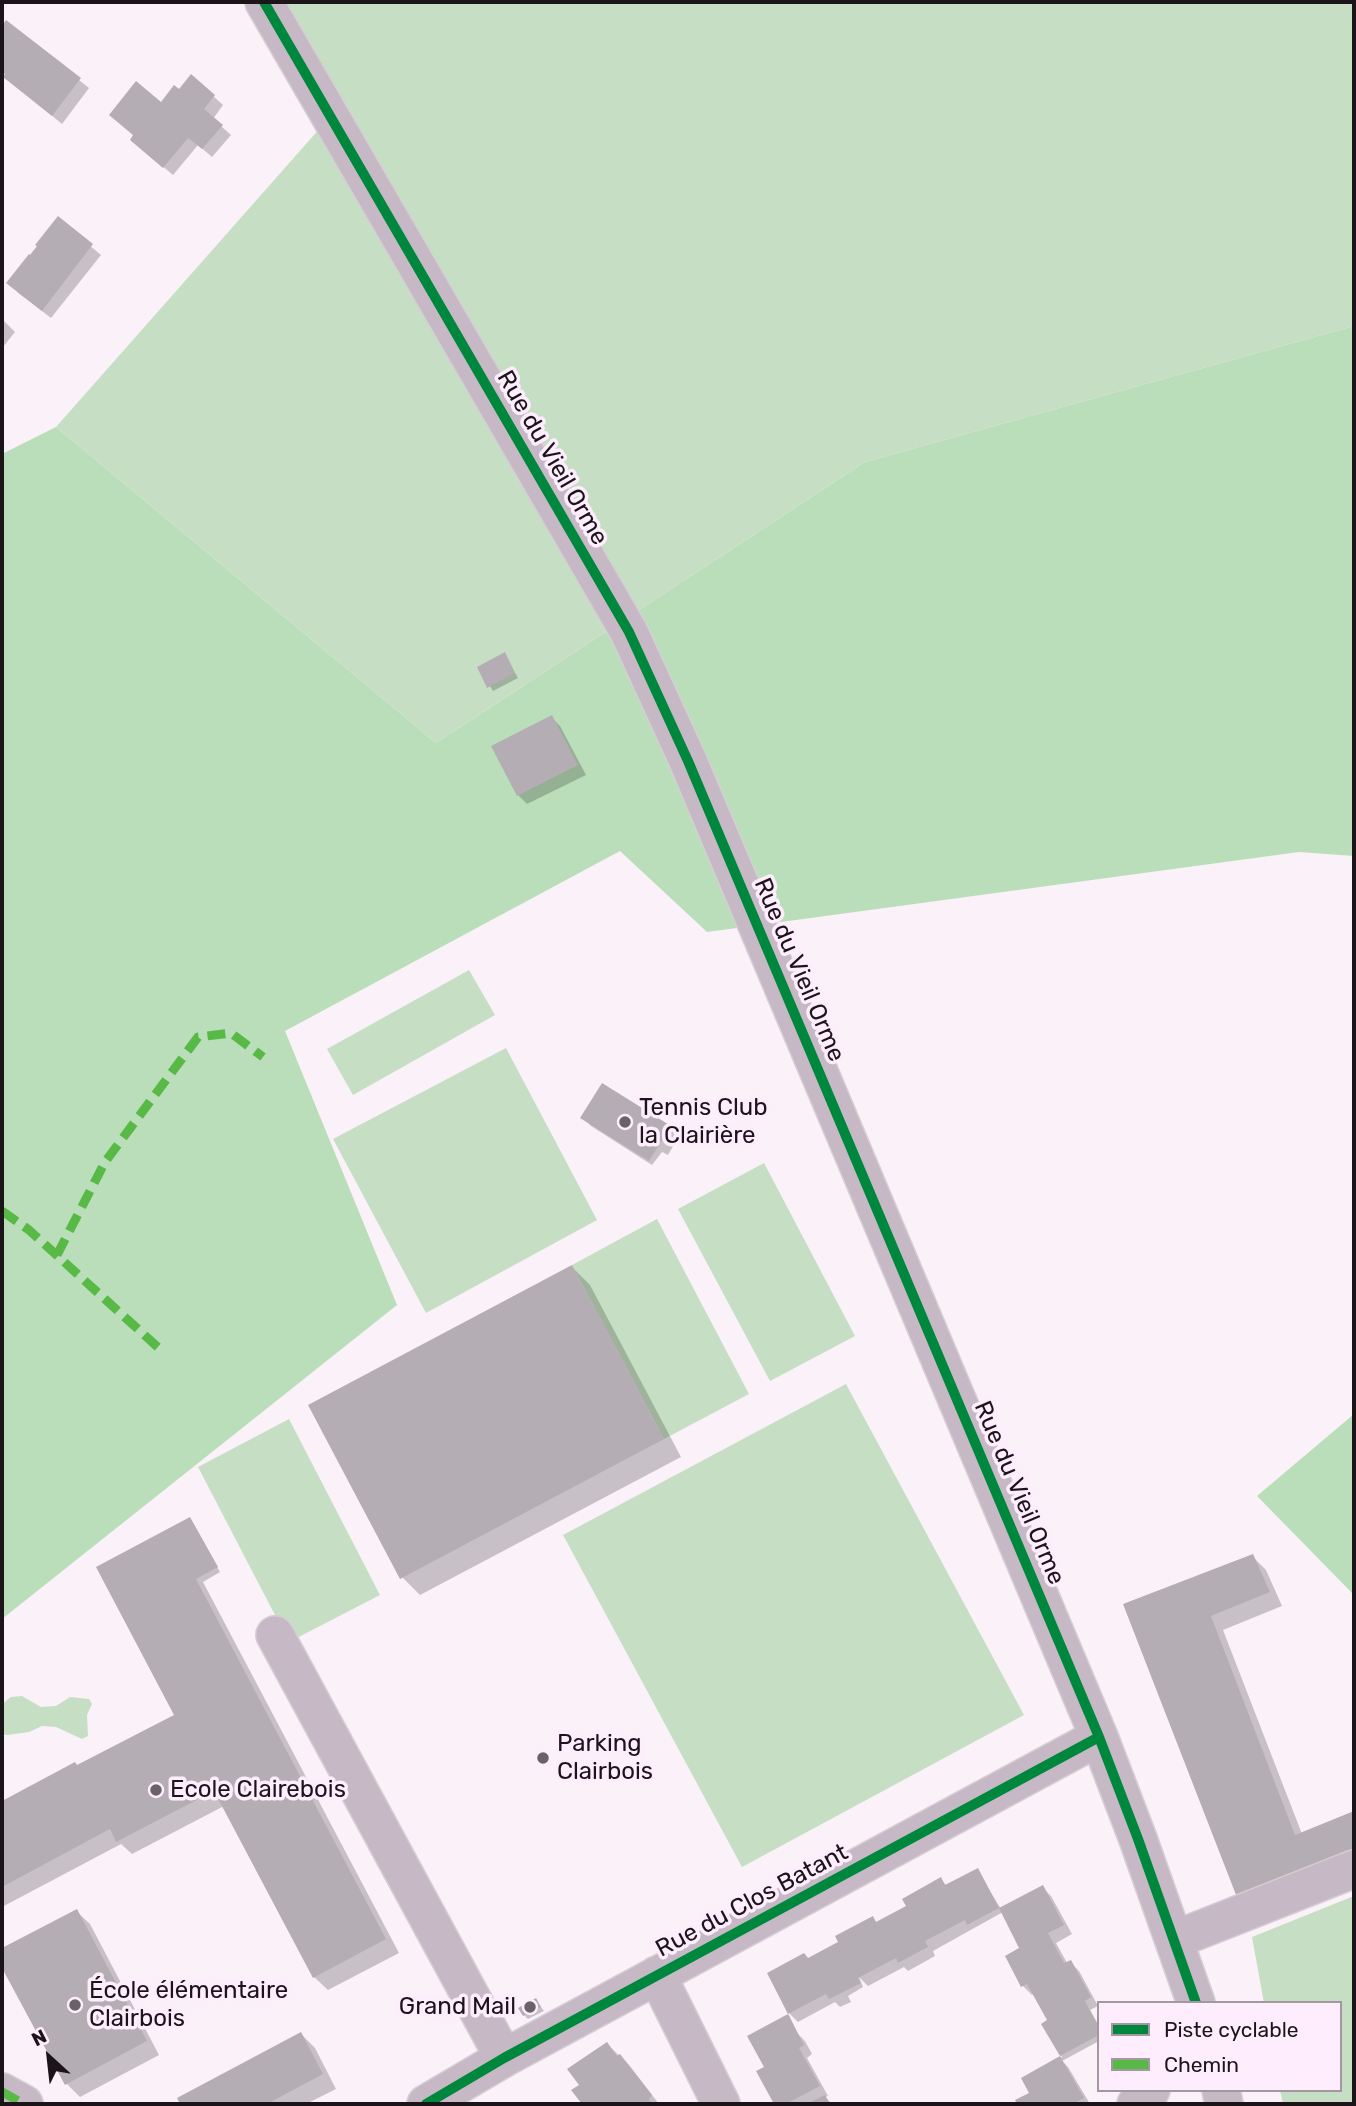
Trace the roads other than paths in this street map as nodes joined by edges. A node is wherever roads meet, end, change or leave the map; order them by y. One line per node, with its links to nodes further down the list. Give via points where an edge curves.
1 (264, 2): 3 (street, Rue du Vieil Orme, via 629,632 688,761)
2 (275, 1635): 8 (street)
3 (1099, 1737): 5 (street, Rue du Vieil Orme); 6 (street, Rue du Clos Batant)
4 (1354, 1869): 5 (street)
5 (1174, 1940): 7 (street, Rue du Vieil Orme)
6 (657, 1975): 8 (street, Rue du Clos Batant); 13 (street)
7 (1195, 2001)
8 (504, 2057): 11 (street, Rue du Clos Batant)
9 (2, 2092): 12 (street)
10 (1149, 2092): 14 (street)
11 (440, 2100)
12 (24, 2104)
13 (721, 2104)
14 (1136, 2104)

